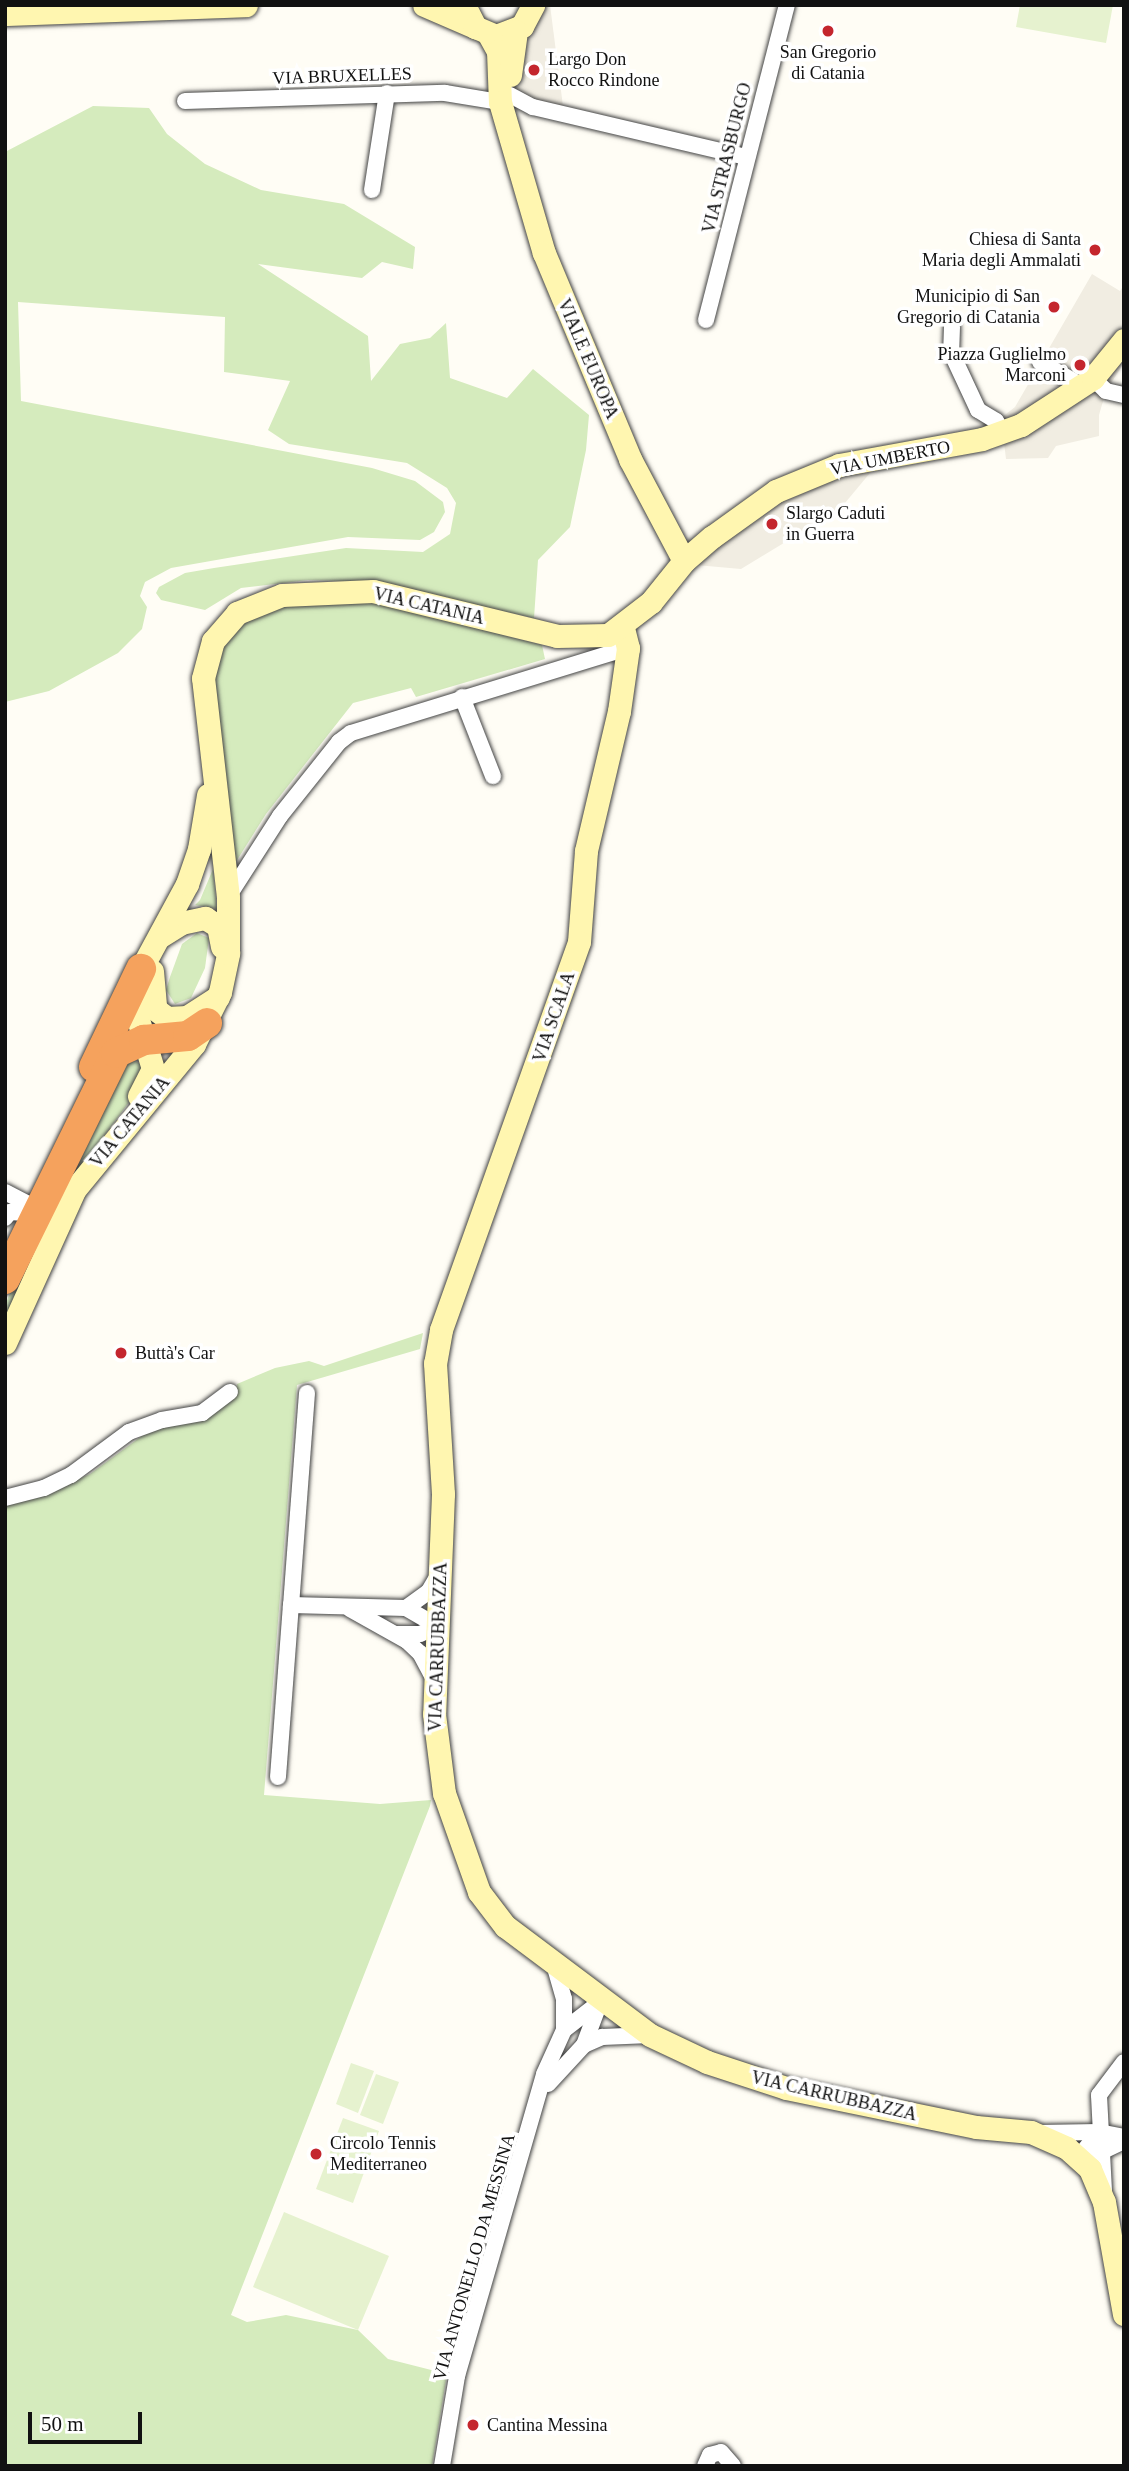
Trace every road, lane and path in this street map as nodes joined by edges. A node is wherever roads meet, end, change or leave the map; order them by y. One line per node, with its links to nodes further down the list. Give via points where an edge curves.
1 (246, 5): 6 (main road)
2 (424, 5): 7 (main road)
3 (464, 5): 7 (main road, VIALE EUROPA)
4 (533, 5): 8 (main road)
5 (787, 5): 12 (street, VIA STRASBURGO)
6 (5, 15)
7 (482, 31): 8 (main road); 10 (main road, VIALE EUROPA, via 498,51)
8 (516, 31): 10 (main road, VIALE EUROPA)
9 (387, 93): 10 (street, VIA BRUXELLES); 11 (street, VIA BRUXELLES); 13 (street)
10 (505, 99): 12 (street, VIA BRUXELLES); 21 (main road, VIALE EUROPA, via 512,148 544,253 636,471)
11 (185, 101)
12 (747, 157): 14 (street, VIA STRASBURGO)
13 (372, 190)
14 (706, 320)
15 (952, 327): 20 (street, via 951,352 978,410 996,421)
16 (1124, 340): 18 (main road, VIA UMBERTO)
17 (1040, 362): 18 (street)
18 (1094, 385): 19 (street); 20 (main road, VIA UMBERTO)
19 (1124, 395)
20 (1002, 432): 21 (main road, VIA UMBERTO, via 971,442 839,465 802,479 745,512)
21 (684, 561): 22 (main road, VIA UMBERTO)
22 (626, 638): 23 (street); 24 (main road, VIA CATANIA, via 557,636 373,591 314,591 264,600 226,623 209,651 203,678); 38 (main road, VIA SCALA, via 619,711 586,851 579,942 441,1330)
23 (461, 697): 25 (street); 26 (street, via 363,726 339,742 280,817)
24 (208, 742): 26 (main road, VIA CATANIA); 27 (main road, via 208,796 199,849 187,884)
25 (493, 776)
26 (228, 897): 28 (main road, VIA CATANIA, via 228,953)
27 (151, 951): 28 (main road, via 152,999 160,1015 187,1017); 28 (main road, via 197,918 212,920 222,941); 29 (main road, via 137,1016); 31 (highway)
28 (215, 1002): 29 (highway, via 188,1035); 30 (main road, VIA CATANIA, via 140,1112)
29 (144, 1040): 30 (main road, via 153,1069 151,1078); 32 (highway, via 116,1053 107,1066)
30 (100, 1154): 35 (main road, VIA CATANIA, via 63,1213)
31 (16, 1207): 32 (highway)
32 (14, 1250): 33 (highway); 34 (highway)
33 (5, 1279)
34 (5, 1288)
35 (5, 1343)
36 (230, 1392): 39 (street, via 202,1413 129,1432 71,1475 44,1488)
37 (307, 1393): 41 (street)
38 (435, 1395): 40 (main road, VIA CARRUBBAZZA, via 443,1481)
39 (5, 1498)
40 (441, 1569): 42 (street, via 429,1591); 44 (main road, VIA CARRUBBAZZA)
41 (291, 1605): 43 (street); 47 (street)
42 (406, 1608): 43 (street); 44 (street)
43 (350, 1609): 45 (street)
44 (439, 1627): 45 (street, via 420,1634); 46 (main road, VIA CARRUBBAZZA)
45 (397, 1634): 46 (street, via 420,1653)
46 (435, 1681): 48 (main road, VIA CARRUBBAZZA, via 434,1740 441,1780 479,1892 505,1927)
47 (278, 1777)
48 (555, 1966): 49 (main road, VIA CARRUBBAZZA); 50 (street, via 565,2007)
49 (600, 2002): 50 (street); 51 (main road, VIA CARRUBBAZZA); 52 (street)
50 (564, 2030): 54 (street, via 544,2074)
51 (650, 2035): 52 (street, via 602,2037); 55 (main road, VIA CARRUBBAZZA, via 707,2062 786,2088 940,2120)
52 (584, 2045): 54 (street, via 554,2073)
53 (1124, 2062): 56 (street, via 1099,2095)
54 (539, 2102): 60 (street, VIA ANTONELLO DA MESSINA, via 457,2376)
55 (1031, 2132): 56 (street); 58 (main road, VIA CARRUBBAZZA)
56 (1099, 2132): 57 (street); 58 (street, via 1083,2152)
57 (1124, 2139): 58 (street)
58 (1092, 2157): 59 (main road, VIA CARRUBBAZZA)
59 (1124, 2314)
60 (442, 2466)
61 (705, 2466): 62 (street, via 710,2455 721,2452)
62 (733, 2466)

